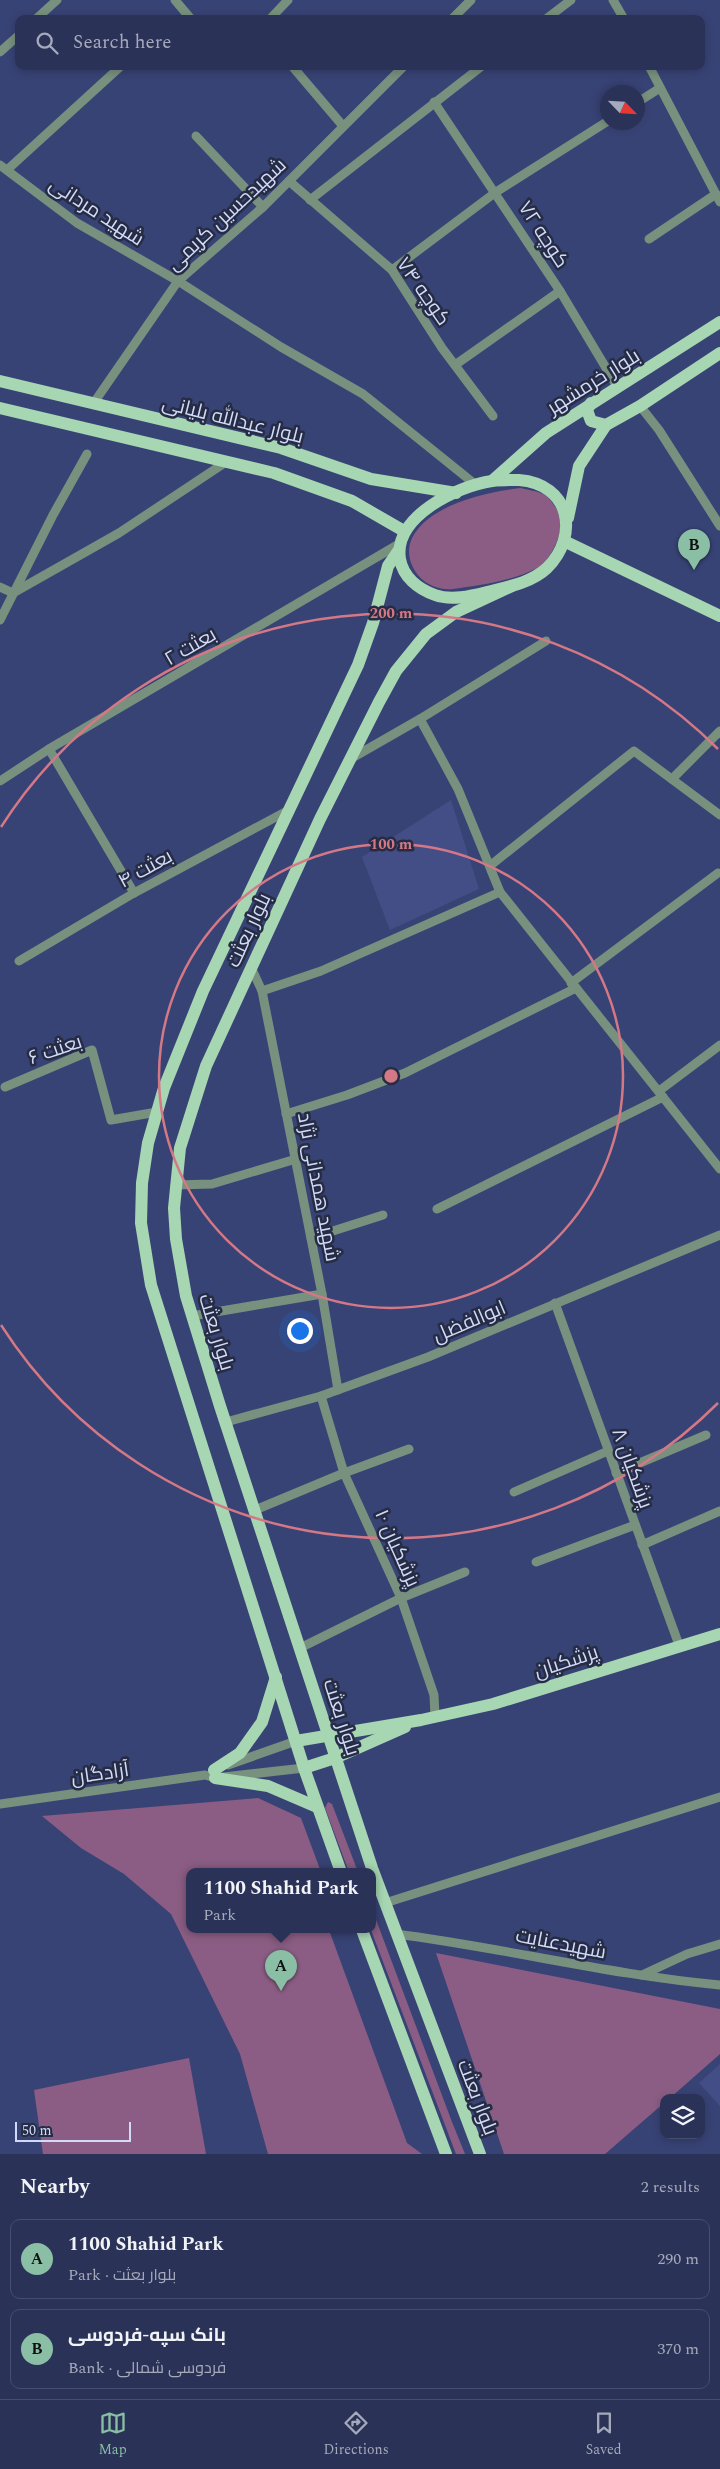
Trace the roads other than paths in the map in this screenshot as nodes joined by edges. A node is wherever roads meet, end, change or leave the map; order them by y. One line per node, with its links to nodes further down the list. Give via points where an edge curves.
1 (57, 0): 7 (street)
2 (175, 0): 8 (street)
3 (288, 0): 9 (street)
4 (472, 0): 10 (street)
5 (571, 0): 11 (street)
6 (613, 0): 12 (street)
7 (40, 15)
8 (185, 15)
9 (274, 15)
10 (456, 15)
11 (551, 15)
12 (622, 15)
13 (15, 39): 14 (street)
14 (0, 52)
15 (116, 70): 26 (street)
16 (295, 70): 23 (street)
17 (400, 70): 23 (street, شهیدحسین کریمی)
18 (477, 70): 22 (street)
19 (651, 70): 20 (street)
20 (660, 88): 21 (street); 29 (street)
21 (645, 98)
22 (434, 102): 28 (street, کوچه ۷۲); 30 (street)
23 (343, 126): 27 (street, شهیدحسین کریمی)
24 (600, 126): 28 (street)
25 (196, 136): 31 (street)
26 (4, 168): 34 (street, شهید مردانی, via 77,223)
27 (289, 181): 30 (street, کوچه ۷۴); 31 (street, شهیدحسین کریمی)
28 (496, 192): 33 (street); 35 (street, کوچه ۷۲)
29 (718, 198): 32 (street)
30 (310, 200): 33 (street, کوچه ۷۴)
31 (262, 207): 34 (street, شهیدحسین کریمی)
32 (649, 239)
33 (392, 270): 38 (street, کوچه ۷۴)
34 (178, 280): 42 (street, شهیدحسین کریمی); 50 (street, شهید مردانی, via 281,347 363,394)
35 (560, 291): 38 (street); 40 (street, کوچه ۷۲)
36 (720, 322): 40 (main road, بلوار خرمشهر)
37 (720, 353): 43 (main road)
38 (455, 365): 45 (street, کوچه ۷۴)
39 (0, 381): 42 (main road, بلوار عبدالله بلیانی)
40 (618, 388): 41 (main road, بلوار خرمشهر)
41 (591, 403): 46 (main road, via 587,410 591,421); 49 (main road, بلوار خرمشهر, via 546,433)
42 (93, 404): 51 (main road, بلوار عبدالله بلیانی, via 281,448 371,479)
43 (640, 406): 46 (main road); 53 (street)
44 (0, 408): 48 (main road)
45 (493, 416)
46 (606, 425): 52 (main road, via 579,466)
47 (87, 454): 59 (street)
48 (226, 462): 54 (main road, via 274,474 352,501); 59 (street, via 119,533)
49 (492, 481): 50 (main road); 52 (main road, via 526,481 546,488 562,504)
50 (476, 485): 51 (main road)
51 (456, 493): 54 (main road, via 433,504)
52 (567, 521): 55 (main road)
53 (720, 526)
54 (404, 531): 56 (main road)
55 (564, 541): 57 (main road, via 547,568); 60 (main road)
56 (399, 547): 57 (main road, via 402,569 420,589 436,596 460,597); 65 (street, بعثت ۲); 69 (main road, بلوار بعثت, via 388,566 358,666)
57 (512, 586): 66 (main road, بلوار بعثت, via 456,612 426,634 396,671)
58 (0, 587): 59 (street)
59 (13, 593): 61 (street)
60 (720, 616)
61 (0, 620)
62 (546, 641): 63 (street)
63 (420, 719): 66 (street); 71 (street, via 458,789)
64 (720, 731): 67 (street)
65 (49, 749): 68 (street, بعثت ۲); 74 (street)
66 (349, 759): 76 (main road, بلوار بعثت)
67 (672, 779): 70 (street); 71 (street, via 634,751)
68 (0, 781)
69 (290, 810): 74 (street, بعثت ۴); 82 (main road, بلوار بعثت, via 203,991)
70 (720, 815)
71 (491, 865): 73 (street)
72 (718, 873): 77 (street)
73 (500, 892): 77 (street); 78 (street, via 321,971)
74 (134, 893): 75 (street, بعثت ۴)
75 (19, 960)
76 (251, 967): 78 (street, شهید همدانی نژاد); 86 (main road, بلوار بعثت, via 194,1097 180,1148)
77 (574, 986): 81 (street); 83 (street, via 405,1073 347,1096)
78 (262, 991): 83 (street, شهید همدانی نژاد)
79 (720, 1045): 81 (street)
80 (5, 1087): 82 (street, بعثت ۶, via 92,1050 111,1120)
81 (661, 1094): 85 (street); 87 (street)
82 (156, 1112): 113 (main road, بلوار بعثت, via 142,1182 141,1222 147,1264 180,1381)
83 (286, 1114): 84 (street, شهید همدانی نژاد)
84 (296, 1160): 86 (street, via 212,1184); 90 (street, شهید همدانی نژاد)
85 (720, 1169)
86 (175, 1185): 93 (main road, بلوار بعثت, via 176,1239)
87 (437, 1209)
88 (382, 1215): 90 (street)
89 (720, 1235): 92 (street, ابوالفضل)
90 (311, 1238): 91 (street, شهید همدانی نژاد)
91 (322, 1294): 93 (street); 94 (street, شهید همدانی نژاد)
92 (556, 1304): 94 (street, ابوالفضل); 99 (street, پزشکیان ۸)
93 (192, 1316): 96 (main road, بلوار بعثت)
94 (338, 1390): 95 (street, ابوالفضل)
95 (321, 1396): 96 (street, ابوالفضل); 100 (street, پزشکیان ۱۰)
96 (226, 1422): 103 (main road, بلوار بعثت)
97 (706, 1435): 101 (street)
98 (410, 1449): 100 (street)
99 (608, 1451): 101 (street, پزشکیان ۸); 102 (street)
100 (344, 1473): 103 (street); 109 (street, پزشکیان ۱۰)
101 (616, 1473): 105 (street, پزشکیان ۸)
102 (514, 1492)
103 (255, 1510): 112 (main road, بلوار بعثت)
104 (720, 1511): 106 (street)
105 (635, 1525): 106 (street, پزشکیان ۸); 107 (street)
106 (642, 1545): 111 (street, پزشکیان ۸)
107 (536, 1562)
108 (465, 1572): 109 (street)
109 (401, 1598): 112 (street); 114 (street, پزشکیان ۱۰, via 434,1695)
110 (720, 1634): 111 (main road, پزشکیان)
111 (679, 1645): 114 (main road, پزشکیان, via 493,1704)
112 (300, 1648): 116 (main road, بلوار بعثت)
113 (276, 1678): 117 (main road, بلوار بعثت); 120 (main road, via 262,1722 240,1752)
114 (435, 1717): 115 (main road, پزشکیان)
115 (421, 1720): 116 (main road, پزشکیان); 118 (main road, پزشکیان)
116 (328, 1735): 117 (main road, پزشکیان); 118 (main road, بلوار بعثت)
117 (296, 1741): 119 (main road, بلوار بعثت); 120 (street)
118 (334, 1758): 119 (main road, پزشکیان); 125 (main road, بلوار بعثت)
119 (304, 1768): 120 (street); 123 (main road, بلوار بعثت)
120 (212, 1775): 122 (street, آزادگان); 123 (main road, via 268,1786)
121 (720, 1797): 127 (street)
122 (0, 1804)
123 (317, 1807): 124 (main road, بلوار بعثت)
124 (340, 1868)
125 (373, 1868)
126 (376, 1877): 127 (main road, بلوار بعثت)
127 (385, 1903): 129 (main road, بلوار بعثت)
128 (363, 1933): 133 (main road)
129 (396, 1934): 131 (street, شهیدعنایت, via 472,1944); 134 (main road, بلوار بعثت)
130 (720, 1944): 131 (street, via 687,1954)
131 (641, 1976): 132 (street, شهیدعنایت)
132 (720, 1985)
133 (446, 2154)
134 (480, 2154)

